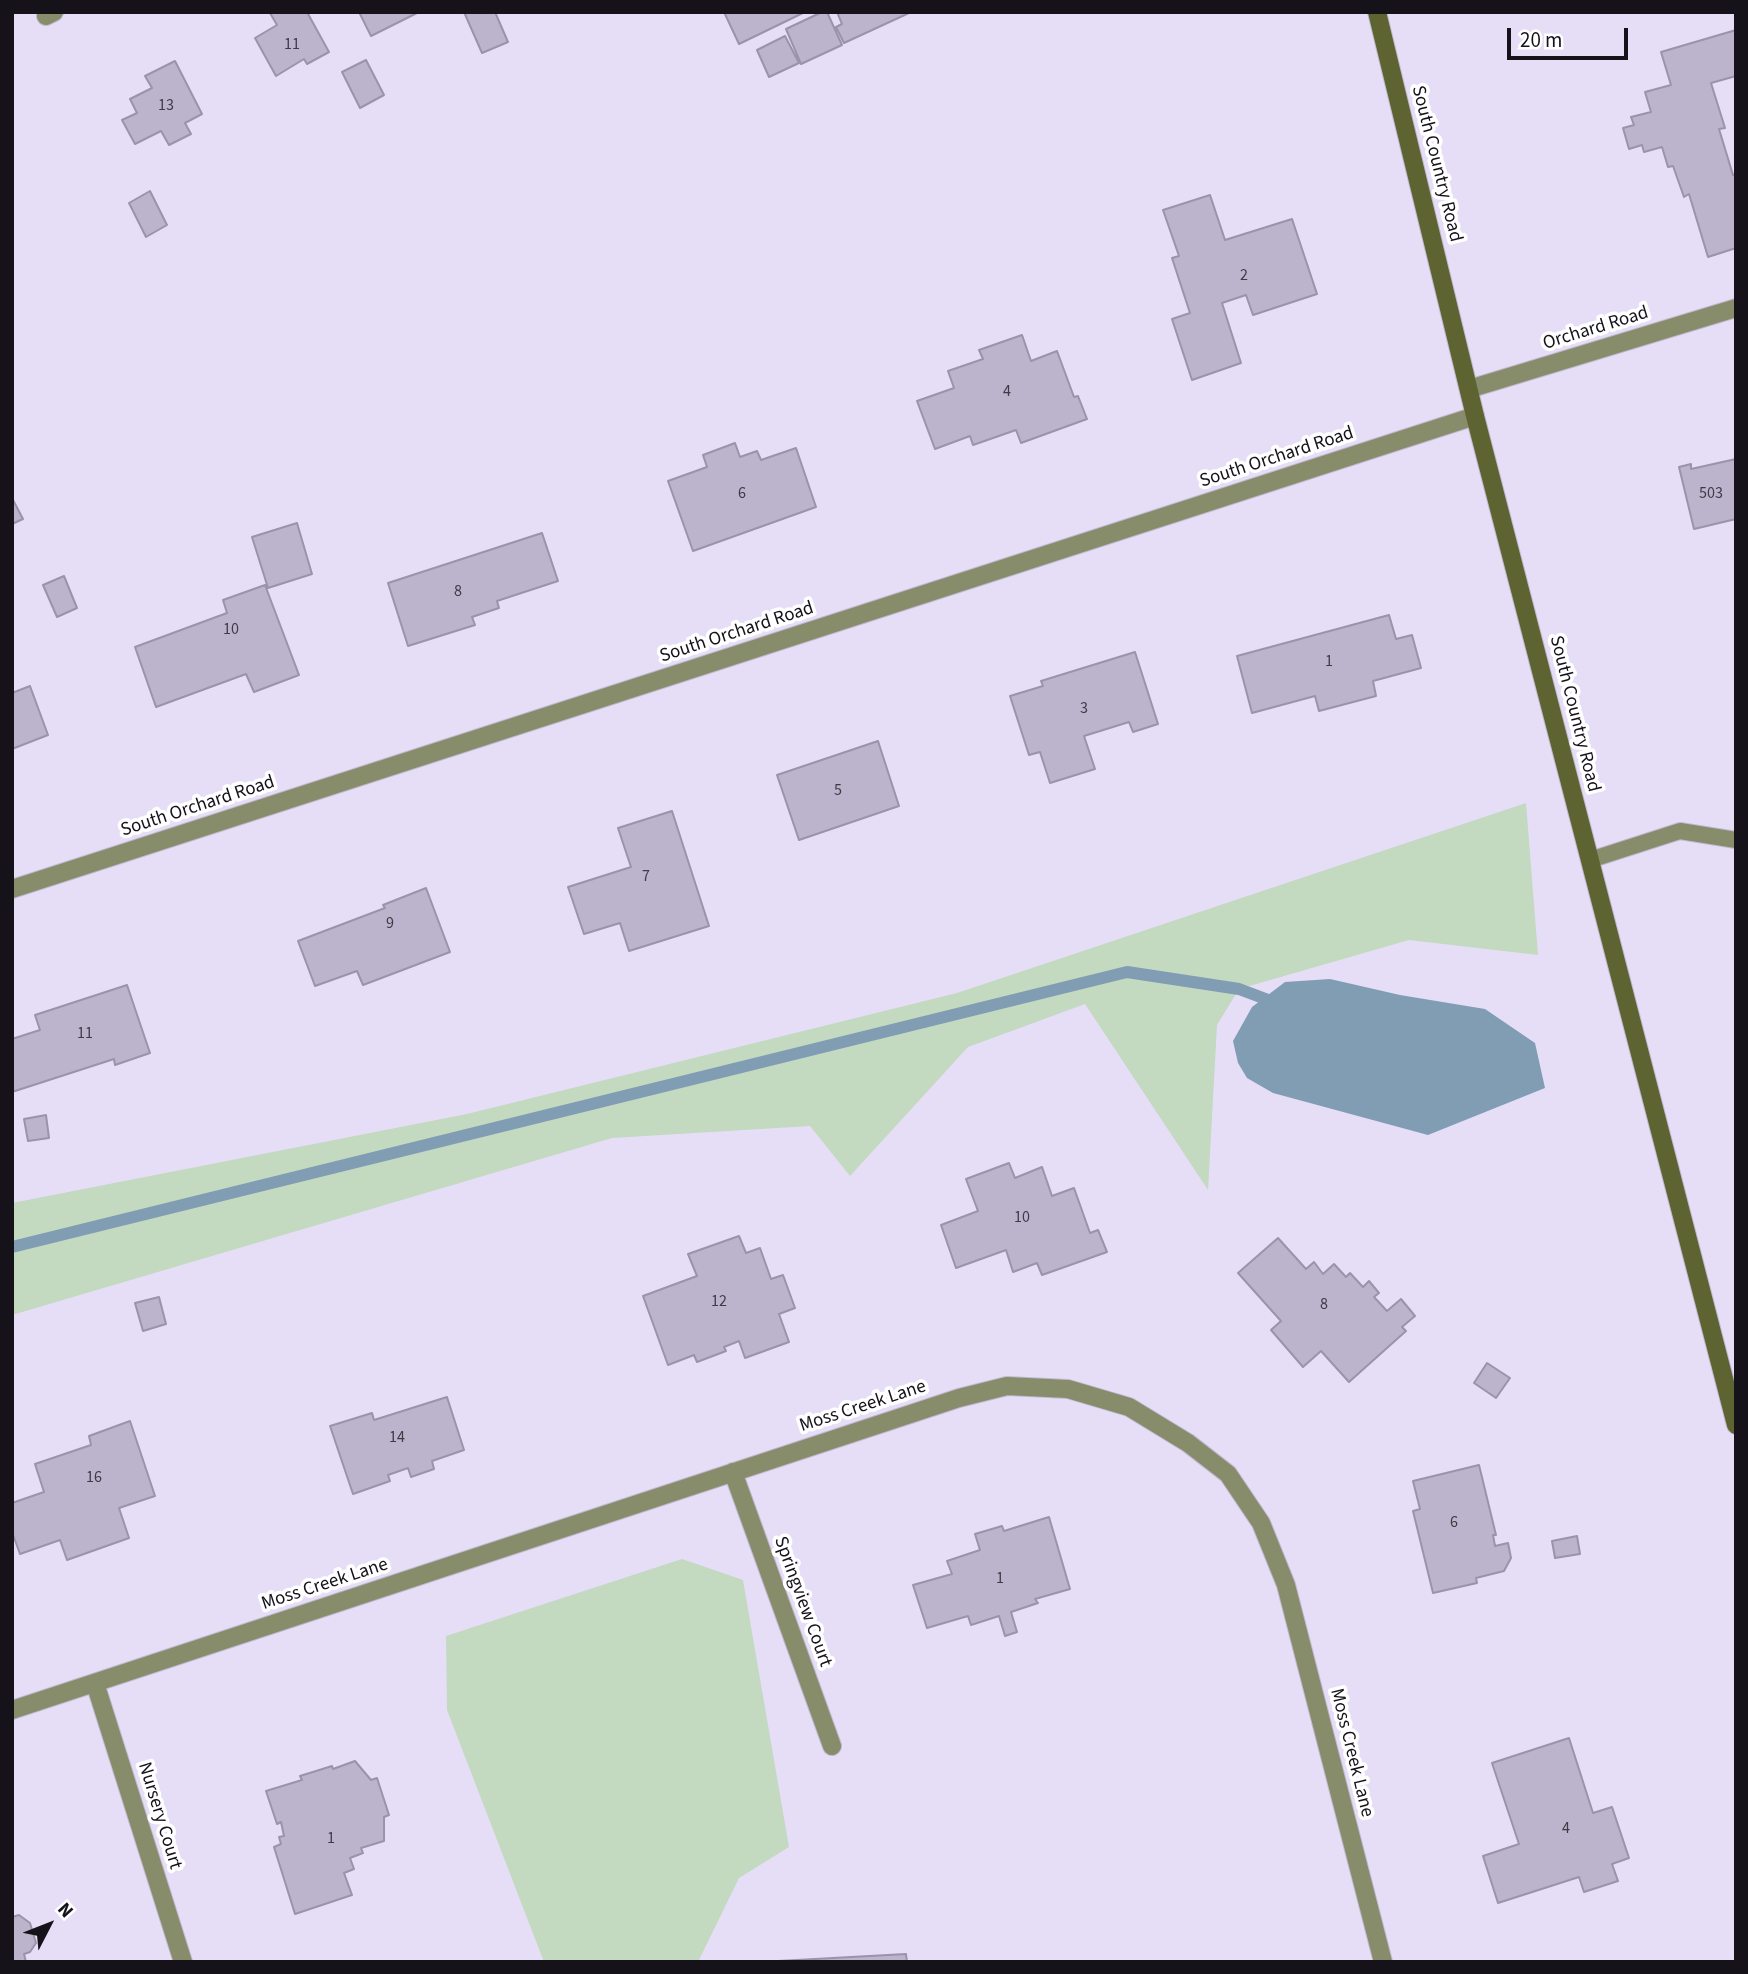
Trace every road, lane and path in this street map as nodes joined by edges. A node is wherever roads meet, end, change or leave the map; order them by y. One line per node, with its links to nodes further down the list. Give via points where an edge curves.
1 (1377, 12): 3 (main road, South Country Road)
2 (1736, 308): 3 (street, Orchard Road)
3 (1469, 389): 4 (main road, South Country Road)
4 (1475, 416): 6 (main road, South Country Road); 7 (street, South Orchard Road)
5 (1736, 840): 6 (lane, via 1680,831)
6 (1590, 860): 8 (main road, South Country Road)
7 (12, 889)
8 (1736, 1425)
9 (733, 1472): 10 (street, Moss Creek Lane); 12 (street, Springview Court); 14 (street, Moss Creek Lane, via 1007,1386 1068,1389 1129,1407 1188,1443 1228,1474 1261,1523 1286,1585)
10 (95, 1683): 11 (street, Moss Creek Lane); 13 (street, Nursery Court)
11 (12, 1710)
12 (832, 1746)
13 (183, 1962)
14 (1383, 1962)

